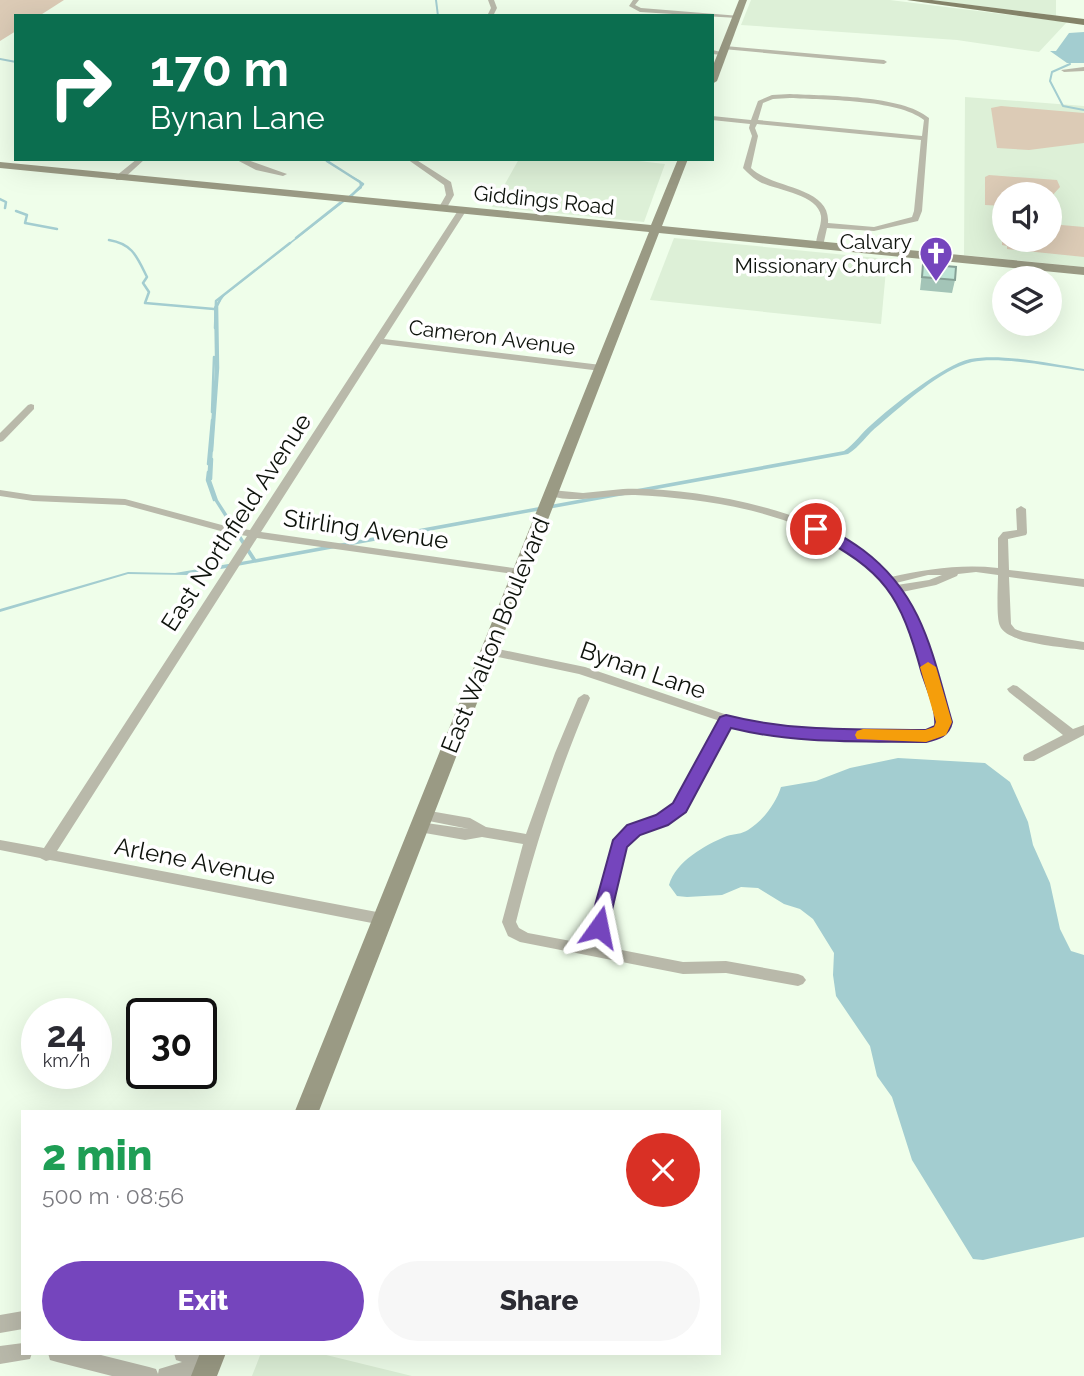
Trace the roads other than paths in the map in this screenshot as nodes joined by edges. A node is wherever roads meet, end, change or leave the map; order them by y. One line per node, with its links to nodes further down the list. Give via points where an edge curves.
1 (636, 0): 4 (street, via 632,6 640,10)
2 (743, 0): 6 (main road)
3 (911, 0): 7 (main road)
4 (689, 14)
5 (714, 16): 6 (street)
6 (736, 17): 8 (main road)
7 (1084, 22)
8 (724, 51): 9 (street); 10 (street); 13 (main road)
9 (714, 52)
10 (884, 62)
11 (1084, 69): 12 (street)
12 (1064, 70)
13 (714, 76)
14 (714, 120): 15 (street)
15 (753, 124): 16 (street); 16 (street, via 760,102 781,96 899,105 923,113 927,119); 27 (street, via 748,170 817,203 824,212)
16 (924, 138): 27 (street, via 915,219 874,229)
17 (140, 161): 24 (street)
18 (148, 161): 24 (street)
19 (243, 161): 23 (street)
20 (413, 161): 25 (street, via 449,185 450,195)
21 (681, 161): 28 (main road, East Walton Boulevard)
22 (0, 165): 24 (main road, Giddings Road)
23 (283, 174)
24 (124, 178): 25 (main road, Giddings Road)
25 (442, 209): 26 (main road, Giddings Road)
26 (462, 211): 28 (main road, Giddings Road); 31 (street, East Northfield Avenue)
27 (823, 225): 29 (street)
28 (656, 231): 29 (main road, Giddings Road); 32 (main road, East Walton Boulevard)
29 (819, 246): 30 (main road, Giddings Road)
30 (1084, 271)
31 (378, 341): 32 (street, Cameron Avenue); 38 (street, East Northfield Avenue)
32 (601, 368): 36 (main road, East Walton Boulevard)
33 (31, 407): 34 (street)
34 (0, 439)
35 (0, 493): 38 (street, Stirling Avenue, via 125,502)
36 (551, 493): 39 (main road, East Walton Boulevard); 42 (street, via 638,492 764,511 840,541)
37 (1021, 509): 40 (street, via 1022,533 1003,538)
38 (254, 534): 39 (street, Stirling Avenue); 53 (street, East Northfield Avenue)
39 (520, 572): 44 (main road, East Walton Boulevard)
40 (1004, 572): 41 (street); 42 (street, via 976,569 932,583); 43 (street, via 1008,630)
41 (1084, 583)
42 (892, 585): 47 (street, Bynan Lane, via 916,624 944,722 940,731 926,736 789,734)
43 (1084, 646)
44 (488, 651): 47 (street, Bynan Lane, via 581,670); 50 (main road, East Walton Boulevard)
45 (1013, 689): 48 (street)
46 (584, 698): 51 (street, via 557,757)
47 (726, 721): 55 (street, via 680,807 662,820 633,830 619,844)
48 (1078, 732): 49 (street)
49 (1029, 758)
50 (421, 821): 51 (street, via 465,835 482,832); 54 (main road, East Walton Boulevard)
51 (529, 840): 55 (street, via 509,922 511,930 521,937)
52 (0, 845): 53 (street, Arlene Avenue)
53 (46, 856): 54 (street, Arlene Avenue)
54 (382, 919): 57 (main road, East Walton Boulevard)
55 (593, 951): 56 (street, via 683,968 726,967)
56 (798, 980)
57 (307, 1110)
58 (21, 1320): 59 (street)
59 (0, 1324)
60 (21, 1352): 61 (street)
61 (0, 1355)
62 (71, 1355): 65 (street)
63 (188, 1355): 64 (street)
64 (208, 1364): 66 (street)
65 (149, 1376)
66 (166, 1376)

